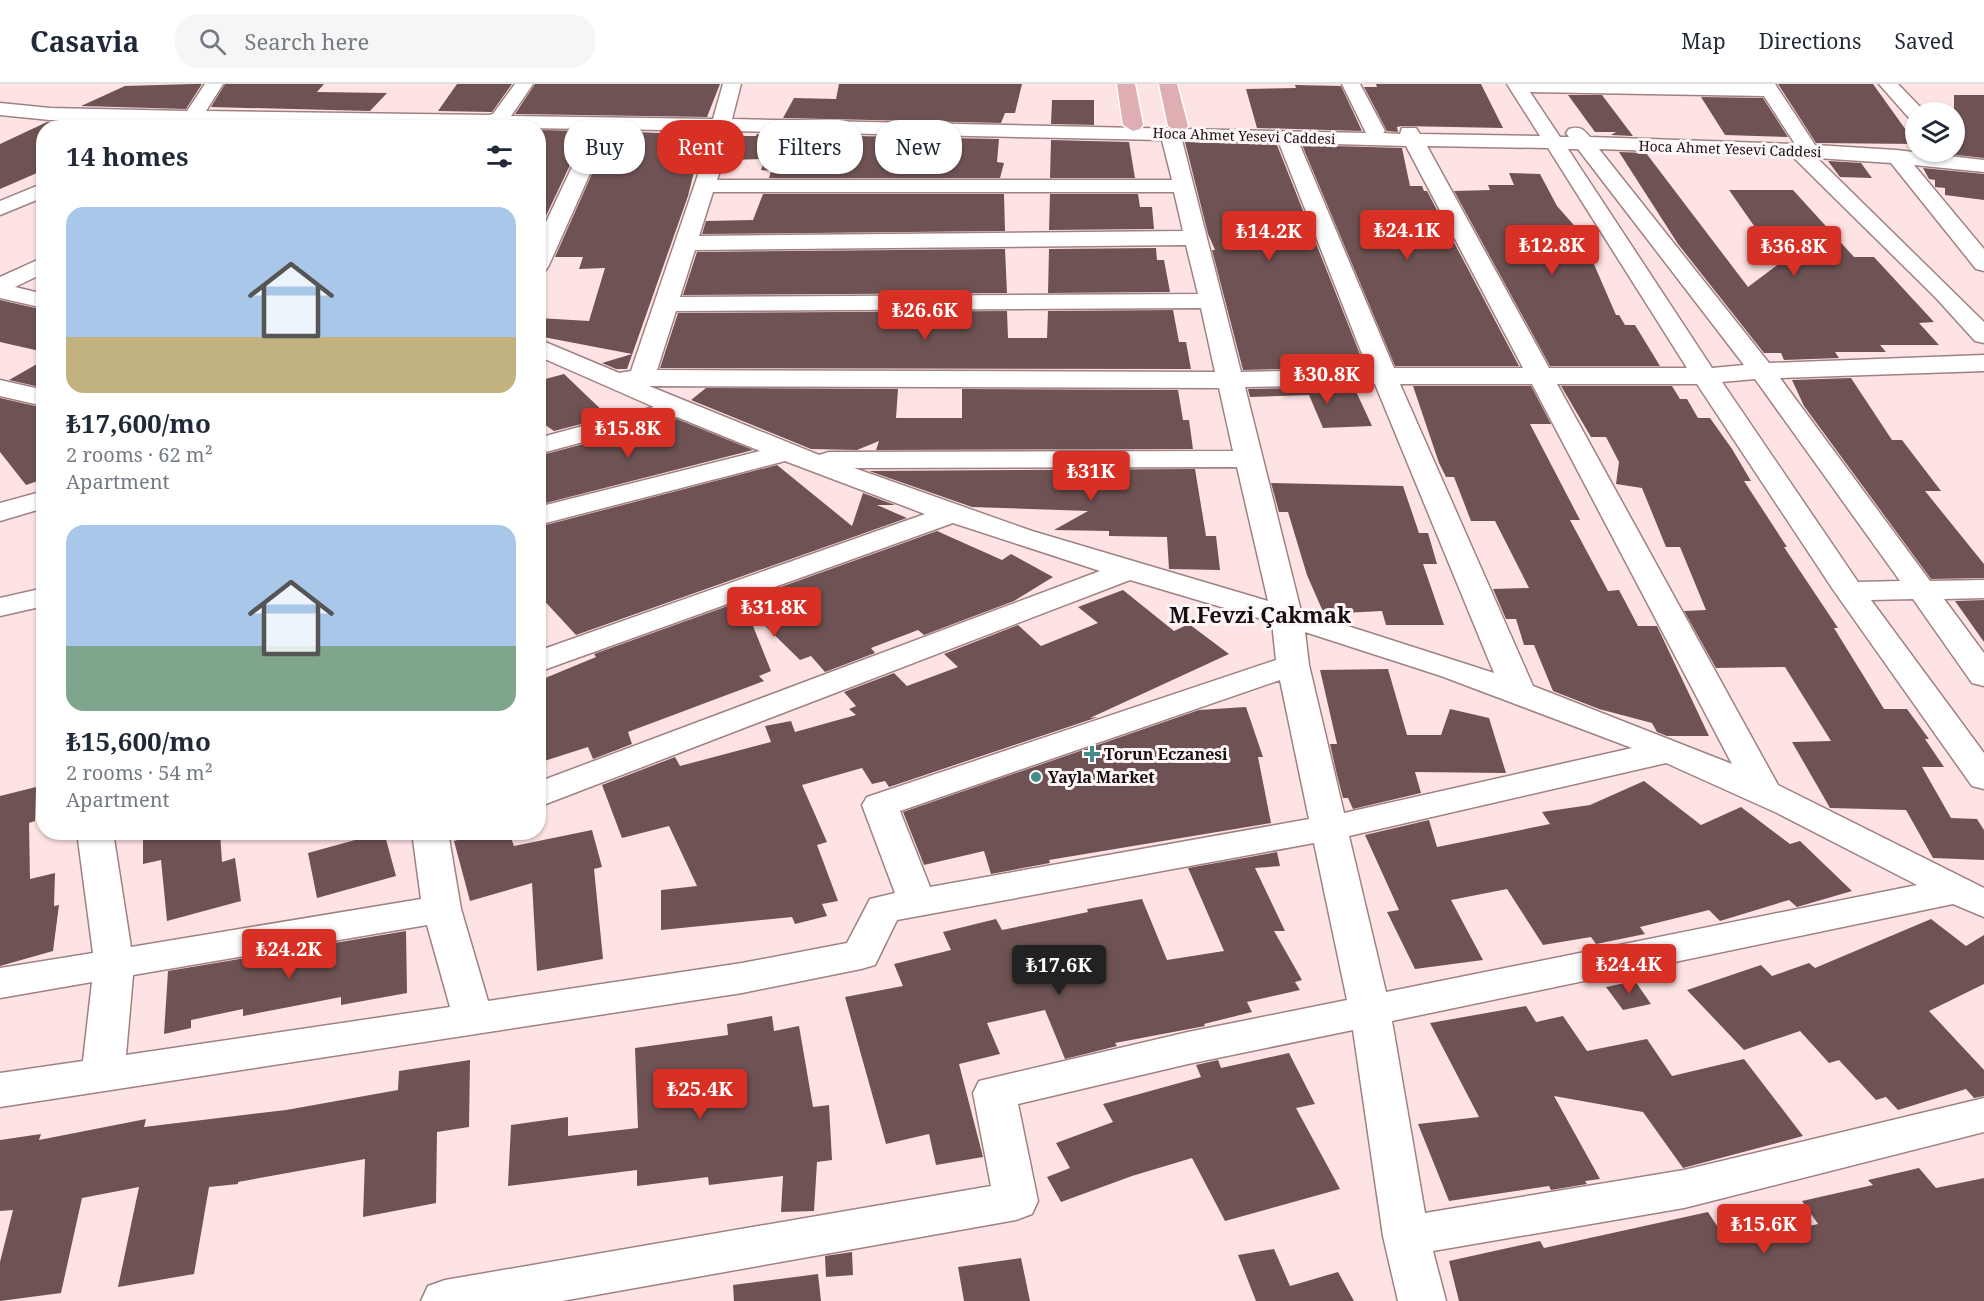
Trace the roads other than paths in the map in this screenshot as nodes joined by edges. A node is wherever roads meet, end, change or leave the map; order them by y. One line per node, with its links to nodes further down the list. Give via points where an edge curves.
1 (214, 84): 13 (street)
2 (525, 84): 17 (street)
3 (732, 84): 18 (street)
4 (1126, 84): 25 (main road)
5 (1168, 84): 27 (main road)
6 (1351, 84): 28 (street)
7 (1888, 84): 11 (street)
8 (1530, 85): 9 (street); 31 (street)
9 (1768, 87): 32 (street)
10 (0, 102): 13 (street, Hoca Ahmet Yesevi Caddesi)
11 (1905, 102)
12 (0, 109): 14 (street, Hoca Ahmet Yesevi Caddesi)
13 (196, 112): 16 (street, Hoca Ahmet Yesevi Caddesi)
14 (46, 114): 15 (street); 16 (street, Hoca Ahmet Yesevi Caddesi); 26 (street)
15 (57, 120)
16 (259, 120)
17 (493, 120)
18 (724, 120)
19 (546, 123): 22 (street, Hoca Ahmet Yesevi Caddesi)
20 (546, 124): 21 (street, Hoca Ahmet Yesevi Caddesi)
21 (564, 124)
22 (657, 124)
23 (745, 124): 25 (street, Hoca Ahmet Yesevi Caddesi)
24 (745, 124): 27 (street, Hoca Ahmet Yesevi Caddesi)
25 (1133, 125): 27 (street, Hoca Ahmet Yesevi Caddesi)
26 (9, 130)
27 (1174, 130): 28 (street, Hoca Ahmet Yesevi Caddesi); 30 (street, Hoca Ahmet Yesevi Caddesi); 41 (street)
28 (1375, 131): 29 (street, Hoca Ahmet Yesevi Caddesi)
29 (1411, 136): 30 (street, Hoca Ahmet Yesevi Caddesi); 31 (street, Hoca Ahmet Yesevi Caddesi); 61 (street)
30 (1287, 137): 60 (street)
31 (1567, 140): 32 (street, Hoca Ahmet Yesevi Caddesi); 58 (street); 62 (street)
32 (1801, 148): 33 (street, Hoca Ahmet Yesevi Caddesi); 34 (street, Hoca Ahmet Yesevi Caddesi); 54 (street)
33 (1905, 151)
34 (1896, 156): 37 (street, Hoca Ahmet Yesevi Caddesi); 47 (street)
35 (1965, 156): 36 (street, Hoca Ahmet Yesevi Caddesi)
36 (1984, 160)
37 (1984, 166)
38 (580, 174): 46 (street)
39 (710, 174): 40 (street)
40 (707, 186): 41 (street); 45 (street)
41 (1182, 186): 44 (street)
42 (36, 193): 43 (street)
43 (0, 209)
44 (1195, 238): 45 (street); 52 (street)
45 (688, 243): 53 (street)
46 (546, 248)
47 (1984, 264)
48 (36, 268): 49 (street)
49 (0, 286)
50 (0, 291): 51 (street)
51 (36, 299)
52 (1211, 301): 53 (street); 64 (street)
53 (666, 304): 63 (street)
54 (1984, 336)
55 (546, 350): 57 (street)
56 (1984, 363): 58 (street)
57 (580, 365): 59 (street); 63 (street)
58 (1762, 371): 62 (street); 77 (street)
59 (546, 373)
60 (1384, 376): 61 (street); 64 (street); 85 (street)
61 (1541, 376): 62 (street); 89 (street)
62 (1705, 376): 78 (street)
63 (629, 380): 64 (street); 67 (street)
64 (1231, 380): 70 (street)
65 (0, 388): 66 (street)
66 (36, 396)
67 (680, 408): 68 (street); 69 (street)
68 (546, 444)
69 (798, 456): 70 (street); 73 (street); 74 (street)
70 (1248, 459): 81 (street)
71 (36, 501): 72 (street)
72 (0, 512)
73 (546, 514)
74 (952, 514): 75 (street); 82 (street)
75 (1132, 569): 81 (street); 88 (street)
76 (1984, 589): 77 (street)
77 (1919, 590): 78 (street); 84 (street)
78 (1849, 591): 87 (street)
79 (36, 599): 80 (street)
80 (0, 607)
81 (1287, 617): 83 (street); 85 (street)
82 (546, 659)
83 (1293, 665): 90 (street); 94 (street, via 880,805)
84 (1984, 676)
85 (1520, 693): 86 (street)
86 (1669, 751): 89 (street); 90 (street)
87 (1984, 778)
88 (546, 792)
89 (1764, 792): 93 (street)
90 (1330, 828): 94 (street); 98 (street)
91 (96, 840): 96 (street)
92 (435, 840): 95 (street)
93 (1971, 897): 98 (street)
94 (917, 903): 99 (street, via 883,909 861,955 742,978)
95 (442, 909): 96 (street); 99 (street)
96 (114, 964): 97 (street); 100 (street)
97 (0, 983)
98 (1370, 1011): 103 (street); 104 (street, via 994,1093 1016,1201)
99 (472, 1017): 100 (street)
100 (103, 1073): 101 (street)
101 (0, 1090)
102 (1984, 1115): 103 (street, via 1684,1189)
103 (1406, 1236): 105 (street)
104 (445, 1301)
105 (1422, 1301)

